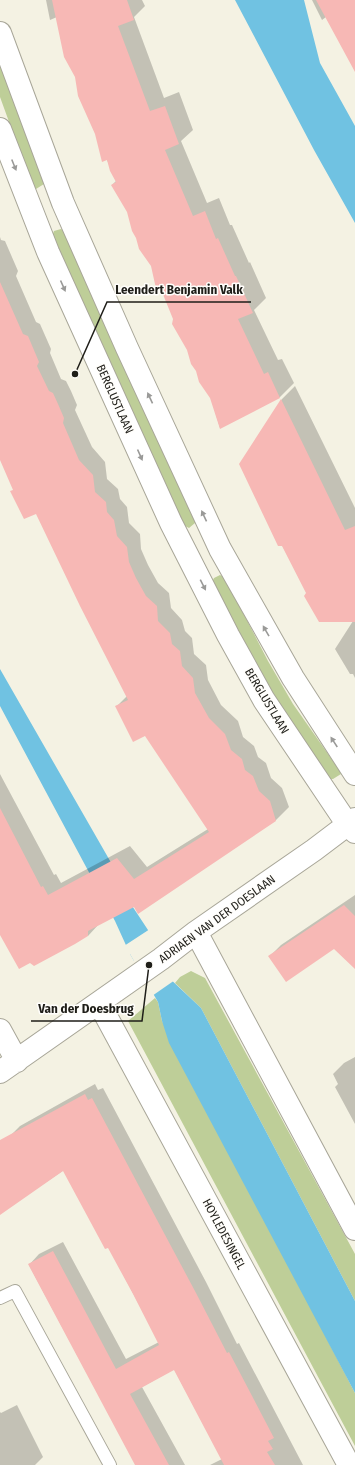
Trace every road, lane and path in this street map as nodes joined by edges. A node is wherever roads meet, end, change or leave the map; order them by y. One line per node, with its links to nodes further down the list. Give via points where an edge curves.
1 (0, 33): 3 (street)
2 (0, 129): 4 (street, BERGLUSTLAAN, one-way to 4)
3 (63, 203): 4 (street); 5 (street, one-way to 3)
4 (33, 214): 6 (street, BERGLUSTLAAN, one-way to 6, via 171,523)
5 (220, 549): 6 (street); 7 (street, one-way to 5, via 293,678)
6 (191, 561): 8 (street, BERGLUSTLAAN, one-way to 8, via 264,700)
7 (355, 774)
8 (353, 826): 9 (street, ADRIAEN VAN DER DOESLAAN)
9 (196, 932): 10 (street, ADRIAEN VAN DER DOESLAAN); 13 (street)
10 (99, 1003): 12 (street, ADRIAEN VAN DER DOESLAAN); 16 (street, HOYLEDESINGEL)
11 (0, 1030): 12 (street)
12 (8, 1067)
13 (355, 1229)
14 (0, 1298): 15 (lane, via 15,1291)
15 (110, 1465)
16 (349, 1465)

